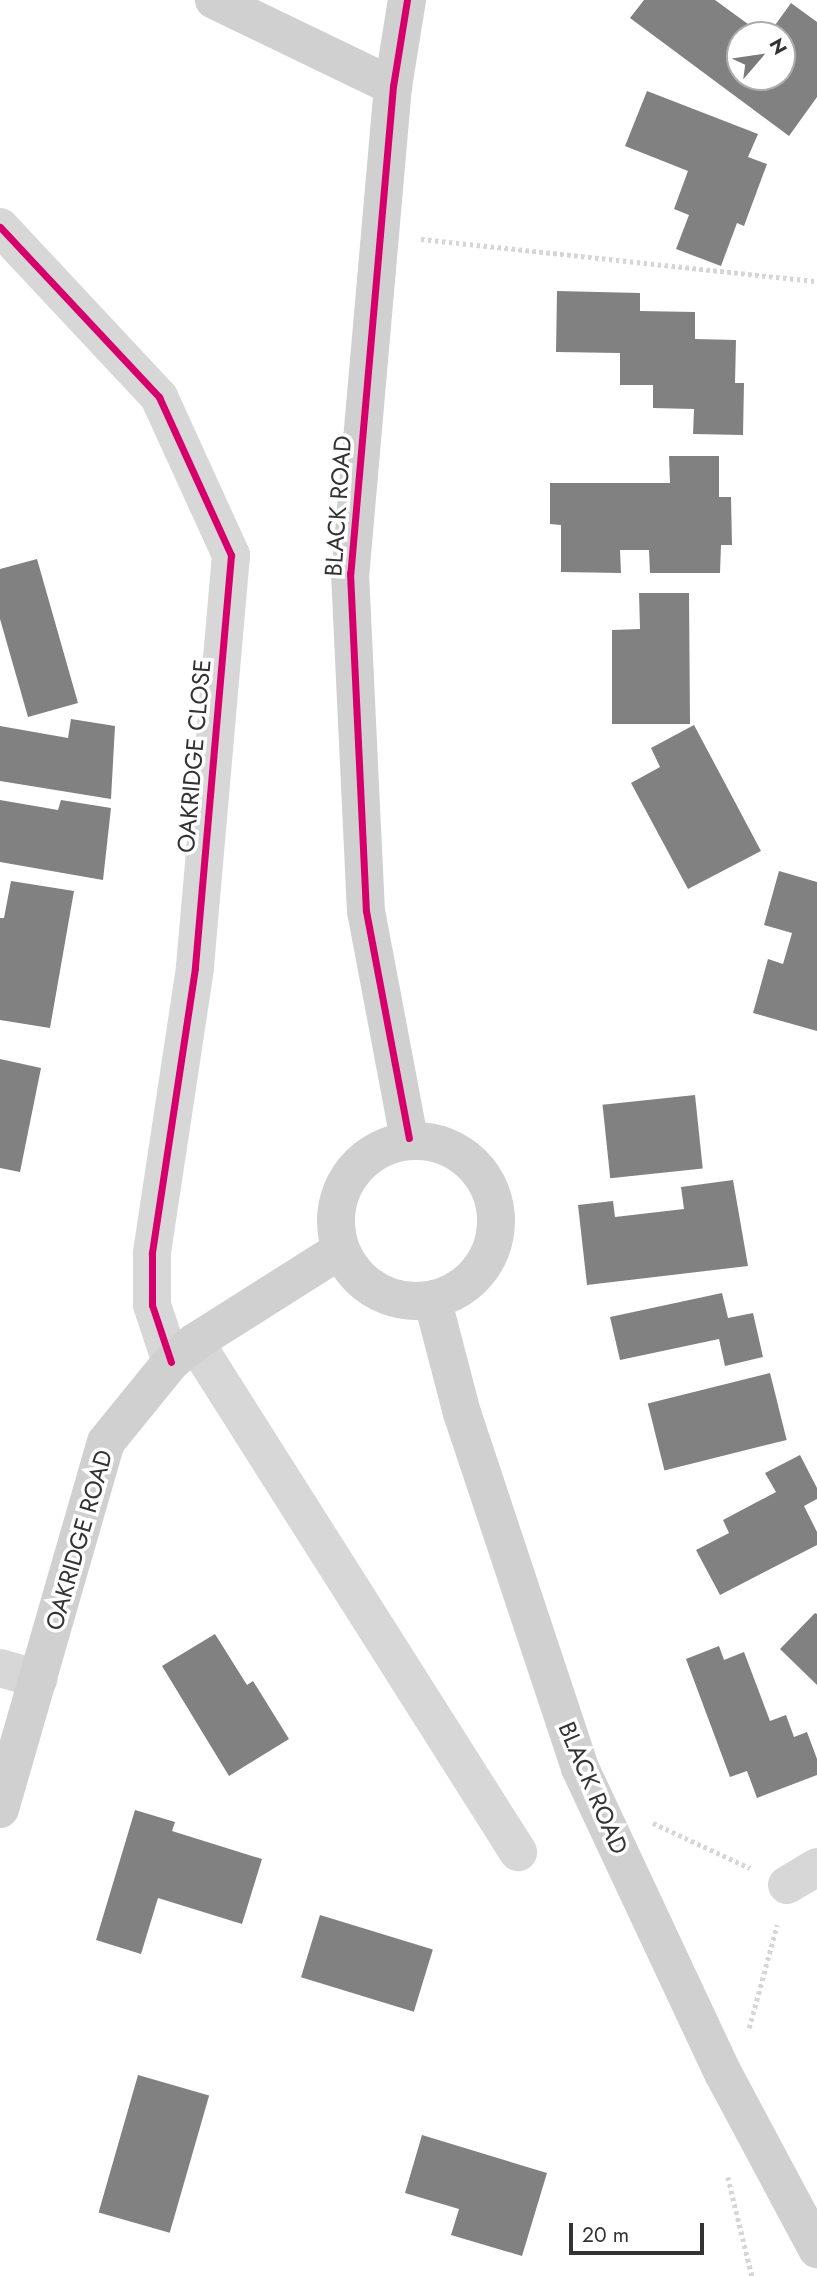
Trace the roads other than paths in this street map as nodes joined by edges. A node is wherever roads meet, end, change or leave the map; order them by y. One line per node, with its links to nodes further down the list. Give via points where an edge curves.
1 (214, 0): 3 (main road)
2 (407, 0): 3 (main road, BLACK ROAD)
3 (393, 86): 5 (main road, BLACK ROAD, via 350,573 366,911)
4 (0, 227): 8 (street, OAKRIDGE CLOSE, via 159,397 232,555 195,968 152,1254 152,1305)
5 (409, 1138): 6 (main road, via 358,1161 334,1213); 7 (main road, via 451,1146 489,1183 498,1227 481,1272)
6 (340, 1251): 7 (main road, via 365,1285 398,1301); 8 (main road, OAKRIDGE ROAD)
7 (433, 1302): 13 (main road, BLACK ROAD, via 462,1413 592,1794 732,2091)
8 (183, 1352): 10 (main road, OAKRIDGE ROAD, via 106,1442); 12 (street)
9 (0, 1668): 10 (street)
10 (38, 1679): 11 (main road, OAKRIDGE ROAD)
11 (0, 1809)
12 (518, 1852)
13 (817, 2249)

